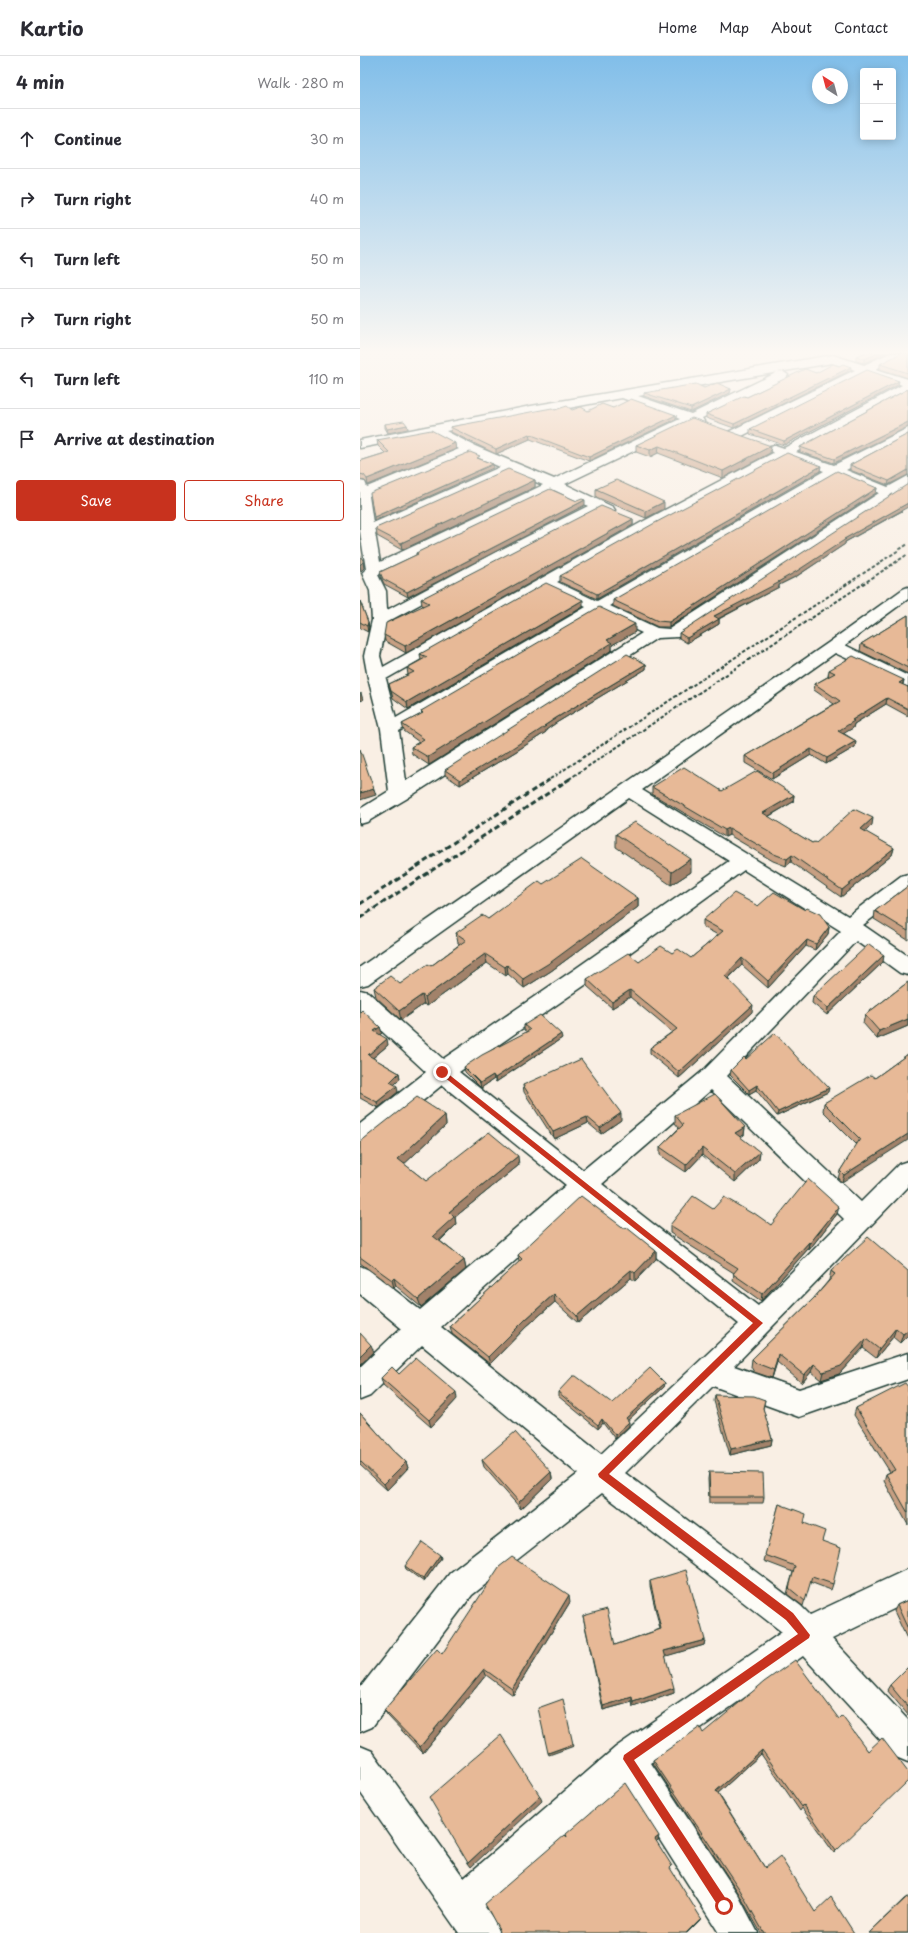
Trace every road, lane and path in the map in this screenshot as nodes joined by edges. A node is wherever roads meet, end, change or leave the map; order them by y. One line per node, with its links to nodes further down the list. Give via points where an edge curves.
1 (378, 441): 6 (street)
2 (453, 441): 8 (street)
3 (643, 441): 13 (street)
4 (806, 441): 9 (street)
5 (891, 441): 11 (street)
6 (360, 444)
7 (762, 445): 9 (street)
8 (470, 450): 10 (street); 14 (street)
9 (784, 452): 11 (street); 19 (street)
10 (511, 466): 13 (street); 20 (street)
11 (835, 470): 15 (street); 25 (street)
12 (908, 480): 15 (street)
13 (553, 484): 16 (street); 21 (street)
14 (360, 489): 20 (street)
15 (888, 492): 27 (street, via 672,634)
16 (599, 506): 17 (street); 26 (street)
17 (620, 514)
18 (633, 520): 19 (street)
19 (647, 525): 22 (street)
20 (367, 531): 21 (street)
21 (368, 572): 26 (street, via 378,591)
22 (545, 582): 25 (street); 30 (street)
23 (908, 592): 24 (street)
24 (900, 607): 28 (street)
25 (598, 608): 27 (street); 32 (street)
26 (380, 620): 29 (street)
27 (654, 633): 34 (street)
28 (834, 646): 31 (street); 33 (street)
29 (366, 658): 30 (street)
30 (376, 678): 32 (street)
31 (908, 682)
32 (390, 729): 34 (street)
33 (629, 790): 36 (street); 40 (street)
34 (399, 795): 35 (street)
35 (360, 818)
36 (743, 861): 38 (street); 42 (street)
37 (908, 881): 38 (street)
38 (851, 928): 39 (street); 43 (street)
39 (908, 967)
40 (360, 978)
41 (360, 998): 42 (street)
42 (442, 1072): 44 (street); 46 (street)
43 (712, 1076): 46 (street); 47 (street)
44 (360, 1138)
45 (908, 1171): 47 (street)
46 (584, 1184): 49 (street); 50 (street)
47 (861, 1219): 49 (street)
48 (360, 1278): 50 (street)
49 (759, 1323): 52 (street)
50 (421, 1327): 53 (street); 54 (street)
51 (908, 1366): 52 (street, via 799,1403)
52 (709, 1371): 54 (street)
53 (360, 1386)
54 (602, 1474): 56 (street, via 790,1617); 57 (street, via 461,1584)
55 (908, 1585): 56 (street)
56 (805, 1635): 58 (street); 59 (street)
57 (360, 1715)
58 (908, 1745)
59 (628, 1759): 61 (street); 63 (street)
60 (360, 1763): 61 (street)
61 (461, 1904): 62 (street)
62 (481, 1933)
63 (739, 1933)

